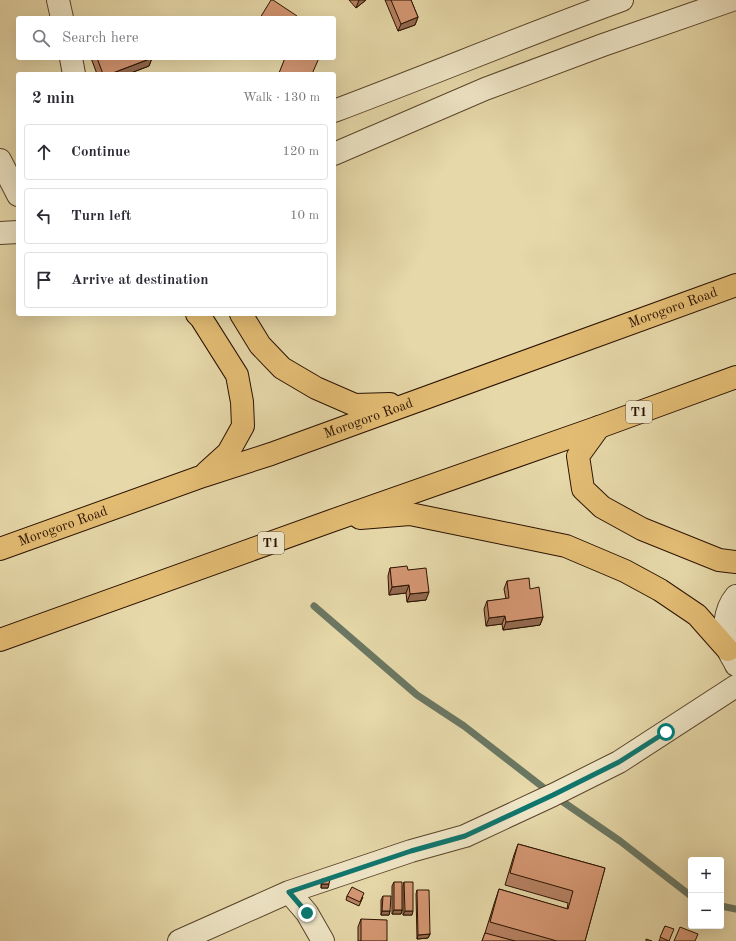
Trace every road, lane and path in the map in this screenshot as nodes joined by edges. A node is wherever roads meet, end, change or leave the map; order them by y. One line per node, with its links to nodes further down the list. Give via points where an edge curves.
1 (58, 0): 4 (street)
2 (622, 0): 7 (street)
3 (732, 0): 8 (street, via 485,89)
4 (62, 16)
5 (71, 60): 6 (street)
6 (74, 72)
7 (336, 110)
8 (336, 153)
9 (0, 160): 10 (street)
10 (16, 191)
11 (16, 232): 12 (street)
12 (0, 233)
13 (736, 285): 17 (highway, Morogoro Road)
14 (199, 316): 19 (highway, via 237,375 243,426 228,453)
15 (243, 316): 17 (highway, via 260,345 282,368 316,388 355,405)
16 (736, 377): 18 (highway, T1)
17 (411, 404): 19 (highway, Morogoro Road)
18 (599, 427): 20 (highway, T1); 22 (highway, via 578,456 583,489 602,507 642,530 719,560)
19 (203, 476): 21 (highway, Morogoro Road)
20 (331, 521): 24 (highway, T1); 25 (highway, via 410,514 566,546 660,590 697,615)
21 (0, 549)
22 (736, 562)
23 (736, 596): 25 (street, via 726,616 725,633)
24 (0, 640)
25 (732, 657)
26 (736, 686): 27 (street, via 619,762 472,833)
27 (289, 892): 28 (street); 29 (street, via 307,913)
28 (179, 941)
29 (323, 941)

